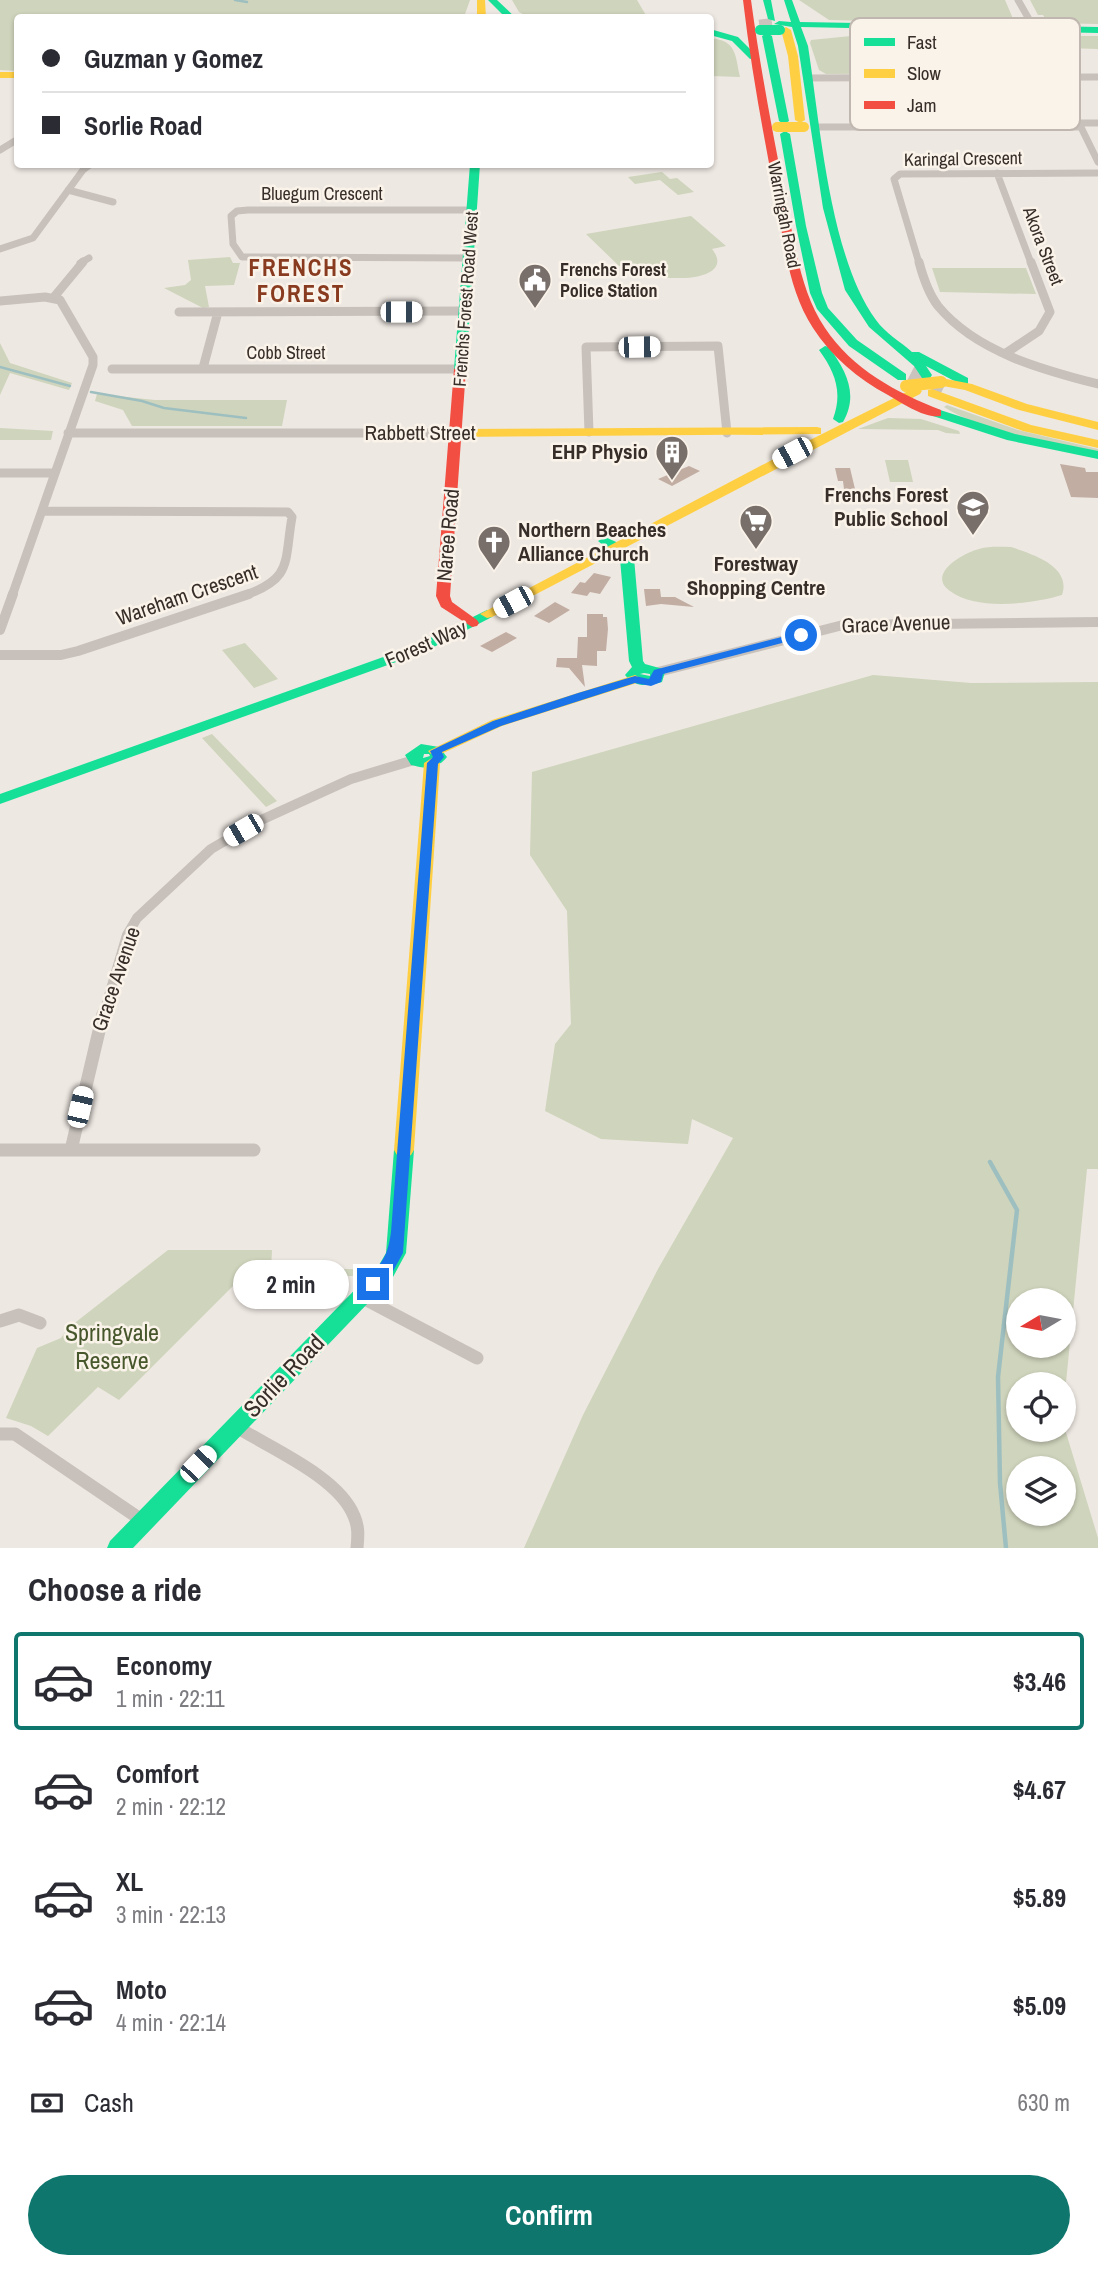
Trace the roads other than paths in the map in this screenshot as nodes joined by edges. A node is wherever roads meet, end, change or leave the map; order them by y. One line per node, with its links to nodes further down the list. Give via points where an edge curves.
1 (747, 0): 10 (main road, Warringah Road)
2 (761, 0): 10 (main road, Warringah Road)
3 (767, 0): 10 (main road, Warringah Road)
4 (1018, 0): 6 (street)
5 (789, 1): 8 (main road); 10 (main road, Warringah Road)
6 (1026, 18)
7 (714, 24): 10 (main road)
8 (818, 24): 9 (main road); 10 (main road)
9 (850, 25)
10 (773, 27): 12 (main road); 16 (main road); 18 (main road, Warringah Road); 19 (main road, Warringah Road); 26 (main road, Warringah Road)
11 (1080, 30): 14 (main road)
12 (714, 31)
13 (1080, 31): 14 (main road)
14 (1098, 31)
15 (714, 32): 19 (main road, via 735,39)
16 (850, 32)
17 (850, 33): 18 (main road, via 807,38)
18 (803, 46): 20 (main road, Warringah Road)
19 (753, 57): 26 (main road, Warringah Road)
20 (809, 78): 21 (street); 26 (main road, Warringah Road)
21 (850, 78)
22 (1080, 78): 23 (street)
23 (1098, 78)
24 (1098, 123): 25 (street)
25 (1080, 125): 28 (street)
26 (792, 127): 27 (street); 39 (main road, Warringah Road); 45 (main road, Warringah Road, via 828,208 851,290 866,316); 51 (main road, Warringah Road, via 819,263 834,308 863,341); 51 (main road, Warringah Road, via 804,238 823,309 853,343)
27 (850, 127)
28 (1098, 162)
29 (86, 168): 33 (street)
30 (475, 168): 35 (main road, Frenchs Forest Road West)
31 (997, 173): 32 (street, Karingal Crescent); 46 (street, Akora Street, via 1050,312 1041,328); 46 (street, Karingal Crescent, via 904,174 894,181 931,297 971,335)
32 (1098, 173)
33 (68, 190): 34 (street); 36 (street, via 29,241)
34 (113, 202)
35 (473, 210): 38 (main road, Frenchs Forest Road West); 38 (street, Bluegum Crescent, via 248,210 231,216 231,238 238,253 251,258)
36 (0, 249)
37 (89, 258): 40 (street)
38 (466, 258): 42 (main road, Frenchs Forest Road West)
39 (799, 289): 51 (main road, Warringah Road, via 828,341 856,368); 54 (main road, via 805,321 843,380 847,400)
40 (54, 297): 41 (street); 59 (street, via 93,357)
41 (0, 301)
42 (463, 311): 44 (street); 49 (main road, Frenchs Forest Road West)
43 (179, 312): 44 (street)
44 (218, 312): 47 (street)
45 (896, 346): 51 (main road, Warringah Road, via 919,364); 52 (main road)
46 (1006, 354): 50 (street, Karingal Crescent)
47 (203, 368): 48 (street, Cobb Street); 49 (street, Cobb Street)
48 (112, 369)
49 (460, 369): 60 (main road, Frenchs Forest Road West)
50 (1098, 384)
51 (918, 385): 52 (main road, Warringah Road, via 968,387); 53 (main road, Forest Way); 54 (main road, Forest Way); 55 (main road, Warringah Road); 62 (main road, Warringah Road); 63 (main road, Warringah Road, via 1016,424)
52 (996, 397): 56 (main road, Warringah Road)
53 (872, 414): 55 (main road, via 905,412); 68 (main road, Forest Way)
54 (839, 419): 57 (main road, Forest Way)
55 (968, 426): 64 (main road, Warringah Road)
56 (1098, 426)
57 (817, 431): 61 (main road, Rabbett Street); 68 (main road, Forest Way)
58 (589, 432): 60 (main road, Rabbett Street); 61 (main road, Rabbett Street); 61 (street, via 586,348 718,346)
59 (68, 433): 60 (street, Rabbett Street); 66 (street)
60 (456, 433): 69 (main road, Naree Road, via 443,596)
61 (727, 433)
62 (1098, 437)
63 (1098, 444)
64 (1098, 455)
65 (0, 473): 66 (street)
66 (54, 473): 67 (street)
67 (42, 511): 71 (street); 72 (street, Wareham Crescent, via 279,511 292,517 282,574 266,588 78,651)
68 (612, 545): 69 (main road, Forest Way); 74 (main road, via 627,558)
69 (466, 620): 77 (main road, Forest Way); 78 (main road, Forest Way, via 383,663)
70 (1098, 621): 73 (street, Grace Avenue, via 843,625)
71 (0, 630)
72 (0, 655)
73 (658, 672): 74 (main road, via 652,668)
74 (637, 674): 75 (main road, via 497,723)
75 (434, 757): 76 (main road, via 420,764); 82 (main road, Sorlie Road, via 396,1253)
76 (414, 760): 80 (street, Grace Avenue, via 351,779 259,821 211,849 137,918 127,935 101,1017)
77 (0, 788)
78 (0, 799)
79 (0, 1150): 80 (street)
80 (71, 1150): 81 (street)
81 (254, 1150)
82 (361, 1297): 85 (street); 86 (main road, Sorlie Road)
83 (0, 1321): 84 (street, via 19,1315)
84 (40, 1323)
85 (477, 1358)
86 (235, 1426): 88 (main road, Sorlie Road); 90 (street, via 334,1486 356,1516)
87 (0, 1434): 88 (street, via 15,1434)
88 (143, 1521): 89 (main road, Sorlie Road)
89 (118, 1548)
90 (357, 1548)

